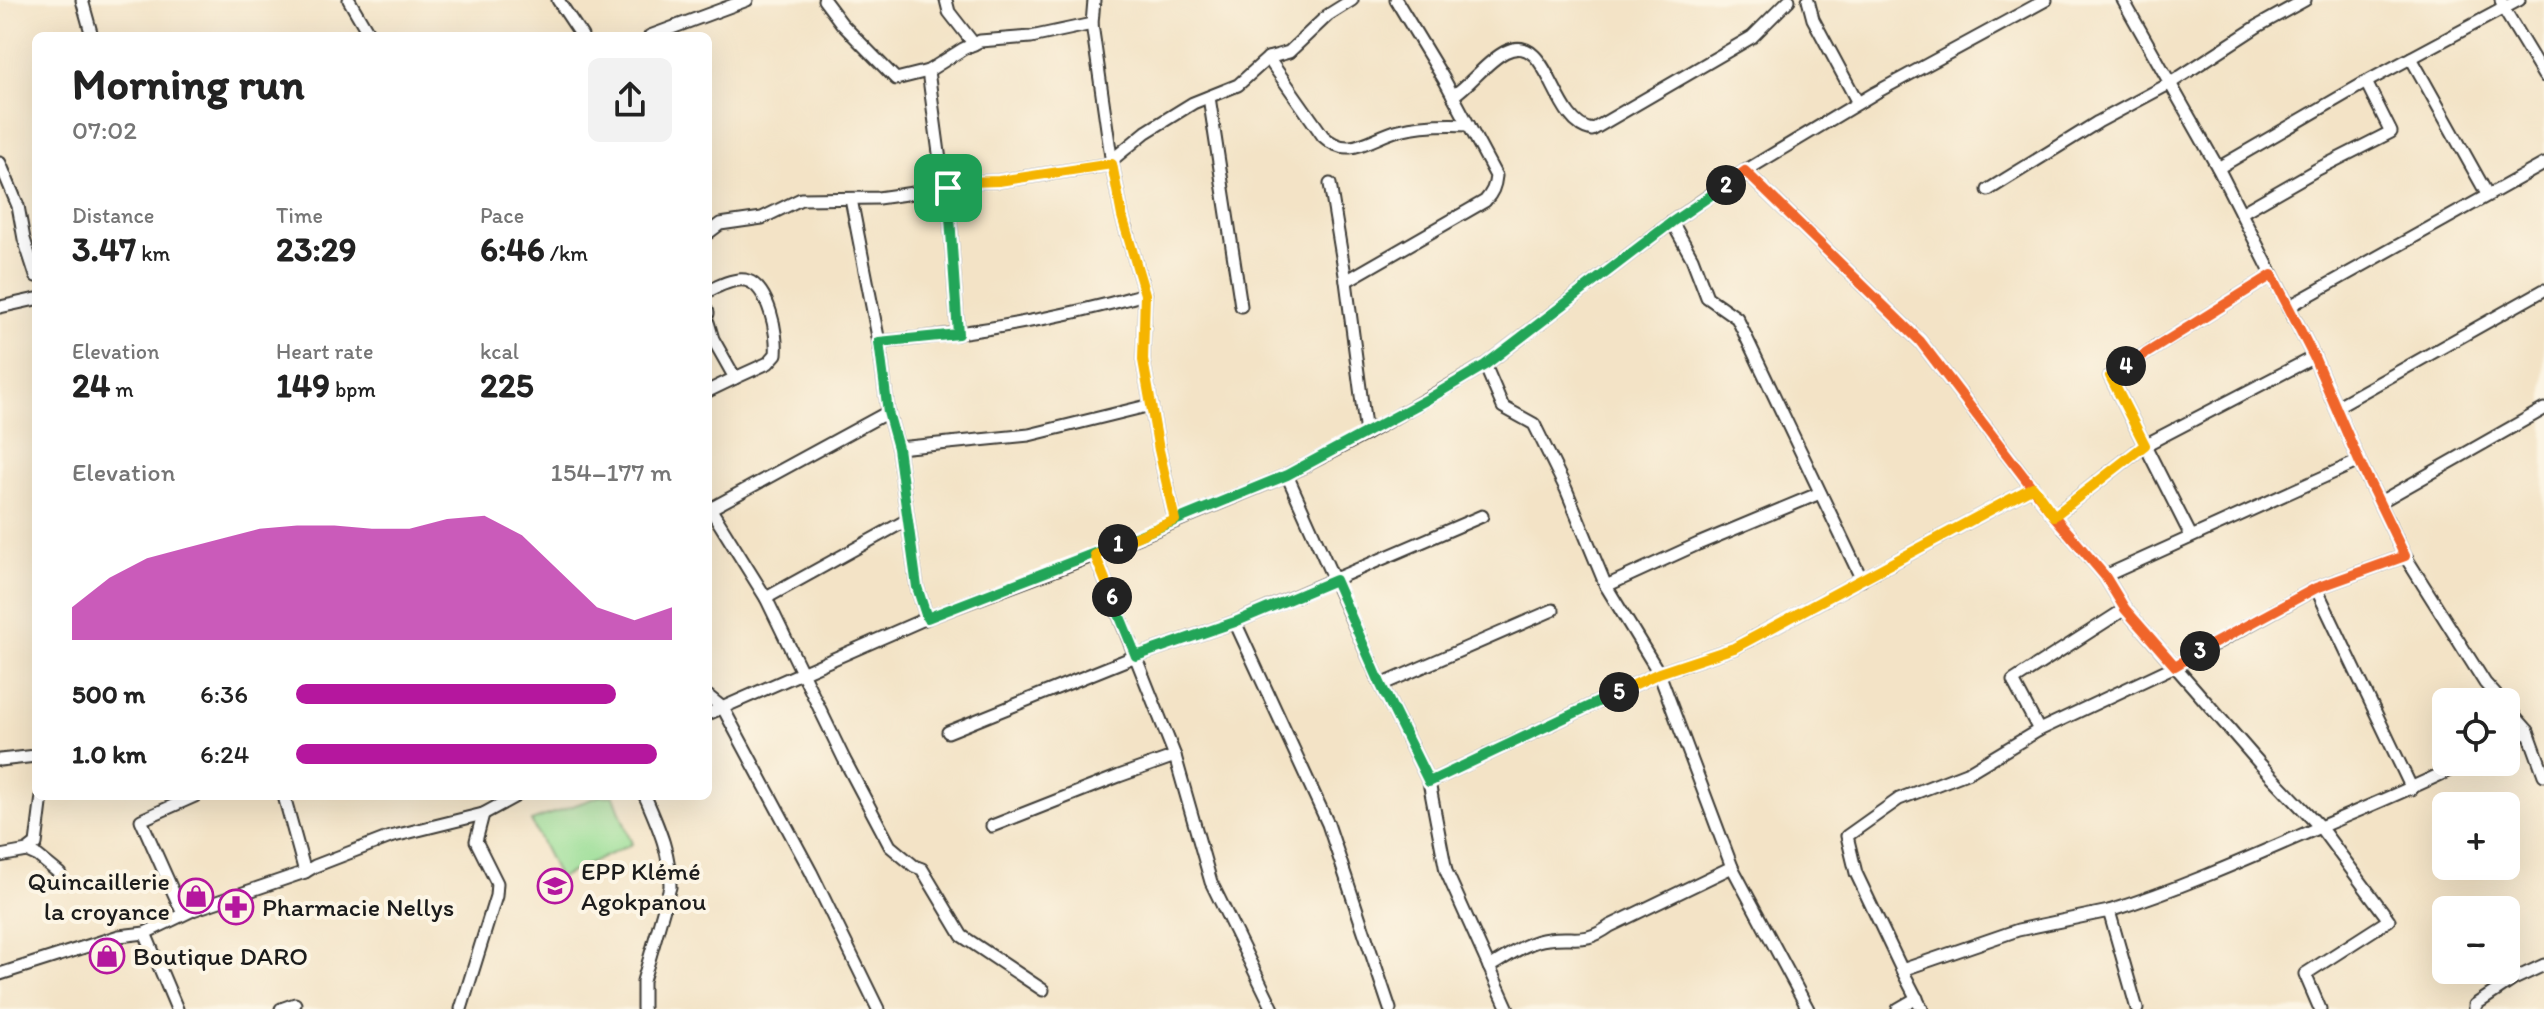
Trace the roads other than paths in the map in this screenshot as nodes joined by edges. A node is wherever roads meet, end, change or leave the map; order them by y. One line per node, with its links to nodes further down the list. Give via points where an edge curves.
1 (82, 0): 21 (street)
2 (349, 0): 22 (street)
3 (558, 0): 23 (street)
4 (747, 0): 18 (street)
5 (824, 0): 19 (street)
6 (836, 0): 19 (street)
7 (946, 0): 25 (street)
8 (1094, 0): 20 (street)
9 (1352, 0): 26 (street, via 1289,52)
10 (1396, 0): 32 (street)
11 (1789, 0): 32 (street, via 1752,37 1597,129 1577,123 1538,58 1523,47 1502,54)
12 (1808, 0): 34 (street)
13 (2046, 0): 34 (street)
14 (2123, 0): 31 (street)
15 (2305, 0): 31 (street)
16 (2519, 0): 17 (street)
17 (2502, 4): 27 (street); 29 (street)
18 (719, 5): 24 (street)
19 (842, 24): 28 (street, via 896,79)
20 (1092, 24): 25 (street); 36 (street)
21 (91, 32)
22 (368, 32)
23 (579, 32)
24 (659, 32)
25 (974, 44): 28 (street)
26 (1268, 58): 33 (street, via 1238,85); 35 (street, via 1333,145 1354,147 1423,125)
27 (2411, 58): 30 (street); 44 (street)
28 (928, 71): 42 (street)
29 (2544, 76)
30 (2366, 82): 39 (street); 46 (street, via 2391,132)
31 (2169, 84): 39 (street); 43 (street)
32 (1453, 96): 35 (street)
33 (1209, 97): 36 (street, via 1146,132); 56 (street)
34 (1858, 103): 40 (street)
35 (1469, 125): 51 (street, via 1496,176 1492,193)
36 (1112, 162): 42 (street); 54 (street)
37 (0, 163): 49 (street, via 18,206)
38 (2544, 164): 44 (street)
39 (2218, 168): 46 (street)
40 (1745, 171): 47 (street); 75 (street, via 1920,341)
41 (1330, 184): 51 (street)
42 (948, 188): 45 (street); 59 (street)
43 (1988, 190)
44 (2487, 194): 58 (street)
45 (851, 199): 48 (street, via 801,199 762,218); 61 (street)
46 (2241, 213): 50 (street)
47 (1672, 222): 63 (street); 76 (street, via 1707,297 1737,318)
48 (712, 230)
49 (32, 264)
50 (2272, 275): 58 (street); 71 (street, via 2110,376)
51 (1346, 281): 70 (street)
52 (712, 290): 64 (street, via 750,282 772,312 776,354)
53 (2544, 290): 67 (street)
54 (1145, 294): 59 (street, via 1083,312); 66 (street, via 1143,360)
55 (32, 300): 57 (street)
56 (1241, 306)
57 (0, 307)
58 (2288, 307): 62 (street)
59 (958, 334): 61 (street)
60 (712, 336): 64 (street)
61 (879, 342): 69 (street)
62 (2314, 357): 67 (street); 71 (street)
63 (1485, 365): 70 (street); 90 (street, via 1503,407 1534,424)
64 (735, 378): 65 (street)
65 (712, 389)
66 (1151, 405): 72 (street, via 1029,435); 83 (street)
67 (2336, 407): 73 (street)
68 (2544, 409): 77 (street)
69 (888, 412): 72 (street); 78 (street)
70 (1366, 434): 74 (street)
71 (2145, 445): 81 (street); 84 (street)
72 (898, 448): 82 (street)
73 (2359, 461): 77 (street); 84 (street)
74 (1287, 475): 83 (street); 88 (street)
75 (2033, 487): 81 (street); 89 (street)
76 (1820, 493): 89 (street); 90 (street)
77 (2380, 502): 86 (street)
78 (712, 505)
79 (712, 512): 92 (street)
80 (1482, 516): 88 (street)
81 (2054, 516): 87 (street)
82 (907, 520): 92 (street); 95 (street)
83 (1175, 520): 85 (street)
84 (2191, 536): 87 (street)
85 (1095, 555): 95 (street); 97 (street)
86 (2405, 556): 91 (street); 102 (street)
87 (2105, 576): 93 (street)
88 (1335, 580): 96 (street); 101 (street)
89 (1862, 580): 100 (street, via 1734,648)
90 (1606, 586): 100 (street)
91 (2316, 588): 98 (street); 117 (street)
92 (766, 598): 99 (street)
93 (2125, 609): 98 (street); 107 (street, via 2013,681)
94 (1553, 610): 101 (street)
95 (927, 618): 99 (street)
96 (1235, 622): 97 (street); 147 (street, via 1328,824)
97 (1136, 656): 109 (street); 112 (street)
98 (2175, 666): 107 (street); 125 (street)
99 (803, 671): 104 (street); 138 (street, via 890,846 922,869 962,936)
100 (1659, 673): 116 (street); 128 (street)
101 (1381, 685): 116 (street)
102 (2490, 688)
103 (712, 699): 104 (street)
104 (723, 708): 105 (street); 145 (street)
105 (712, 712)
106 (2520, 722): 108 (street)
107 (2039, 730): 136 (street, via 1969,772 1899,799 1847,836 1856,873)
108 (2528, 731): 110 (street); 114 (street)
109 (948, 732)
110 (2520, 735)
111 (32, 756): 113 (street)
112 (1175, 756): 124 (street); 146 (street, via 1211,882)
113 (0, 760)
114 (2544, 775)
115 (2438, 776): 117 (street)
116 (1429, 782): 135 (street, via 1446,871)
117 (2412, 789): 125 (street)
118 (42, 800): 126 (street, via 36,844)
119 (186, 800): 132 (street, via 141,820)
120 (285, 800): 129 (street)
121 (509, 800): 123 (street)
122 (647, 800): 144 (street, via 663,836 670,887 643,981)
123 (483, 814): 129 (street, via 390,837); 143 (street, via 476,841 497,883 496,896)
124 (992, 826)
125 (2320, 827): 131 (street, via 2239,864); 152 (street, via 2389,920 2305,974)
126 (27, 851): 127 (street); 130 (street)
127 (0, 856)
128 (1732, 867): 135 (street, via 1594,937 1534,942); 149 (street)
129 (305, 872): 132 (street)
130 (60, 874)
131 (2109, 911): 136 (street, via 2018,930); 151 (street)
132 (183, 914): 133 (street)
133 (145, 933): 137 (street, via 119,936); 141 (street)
134 (2544, 965): 153 (street, via 2514,979)
135 (1489, 967): 148 (street)
136 (1902, 970): 140 (street)
137 (0, 974)
138 (1043, 990)
139 (295, 1004): 142 (street)
140 (1920, 1004): 150 (street)
141 (177, 1009)
142 (281, 1009)
143 (461, 1009)
144 (643, 1009)
145 (878, 1009)
146 (1273, 1009)
147 (1390, 1009)
148 (1508, 1009)
149 (1808, 1009)
150 (1898, 1009)
151 (2137, 1009)
152 (2320, 1009)
153 (2475, 1009)

